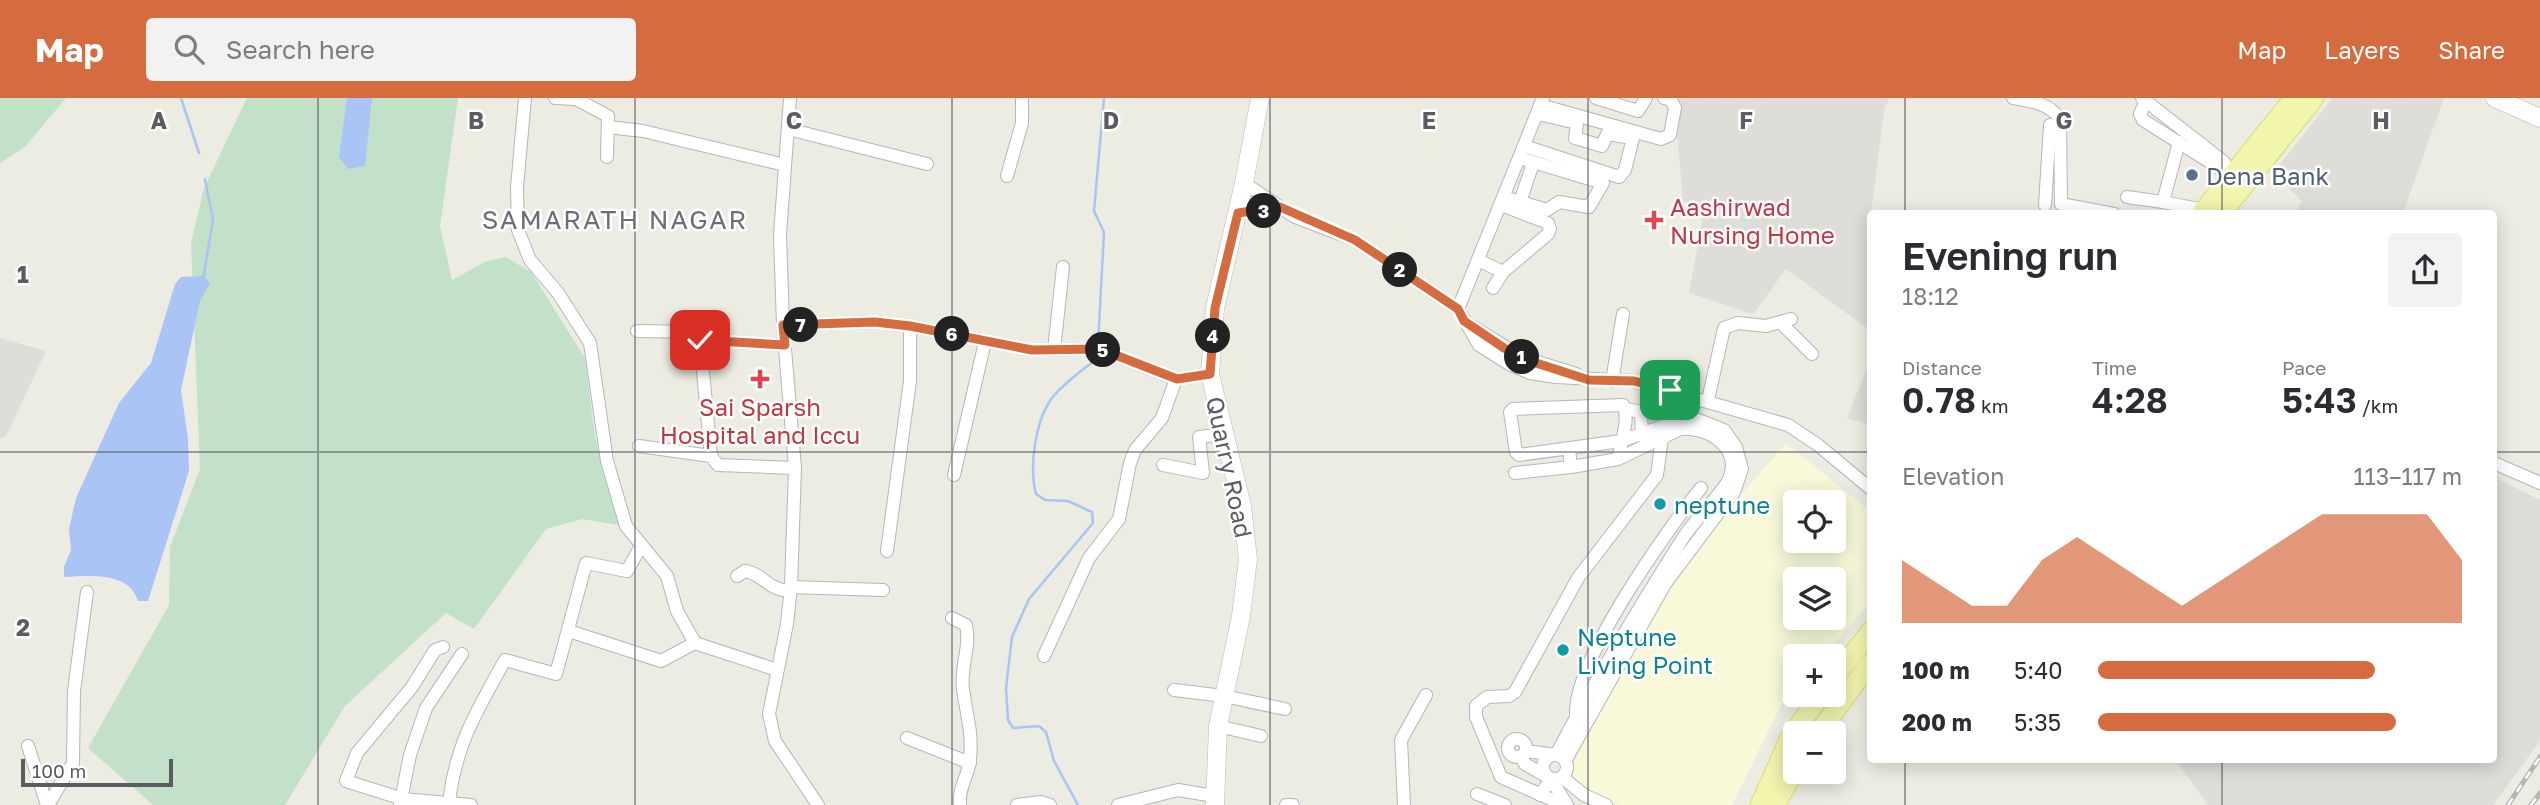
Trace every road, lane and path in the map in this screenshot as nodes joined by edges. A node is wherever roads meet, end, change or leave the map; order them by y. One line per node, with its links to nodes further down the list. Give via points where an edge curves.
1 (525, 98): 81 (street, via 518,230 530,260 590,343 607,461 626,526)
2 (555, 98): 18 (street, via 576,99 608,116)
3 (790, 98): 19 (street)
4 (1022, 98): 27 (street, via 1022,122)
5 (1260, 98): 28 (main road, Quarry Road)
6 (1596, 98): 7 (street, via 1638,111)
7 (1646, 98)
8 (1664, 98): 14 (street, via 1675,108 1670,135 1661,139)
9 (2013, 98): 33 (street, via 2038,102 2060,119)
10 (2314, 98): 39 (main road)
11 (2495, 98): 16 (main road)
12 (2144, 99): 20 (street, via 2143,120); 26 (street)
13 (2286, 101): 26 (main road)
14 (1555, 104): 15 (street)
15 (1540, 106): 21 (street); 21 (street, via 1577,123 1575,138 1603,145 1611,132 1633,138 1625,170 1619,177)
16 (2540, 118)
17 (2050, 125): 35 (street)
18 (608, 127): 22 (street); 25 (street)
19 (788, 129): 24 (street); 25 (street)
20 (2179, 142): 26 (street); 32 (street)
21 (1522, 152): 23 (street); 30 (street)
22 (607, 157)
23 (1533, 163): 31 (street); 31 (street, via 1603,183 1589,207 1559,202 1547,210)
24 (927, 164)
25 (785, 165): 47 (street, via 780,235)
26 (2234, 174): 38 (main road)
27 (1007, 176)
28 (1244, 183): 34 (street); 40 (main road, Quarry Road)
29 (2127, 197): 32 (street)
30 (1502, 201): 31 (street); 41 (street); 43 (street, via 1548,223 1550,229)
31 (1520, 202)
32 (2163, 202): 37 (street)
33 (2061, 204): 35 (street); 36 (street)
34 (1280, 207): 40 (street); 46 (street, via 1355,240)
35 (2044, 209)
36 (2093, 210)
37 (2200, 210)
38 (2210, 210)
39 (2211, 210)
40 (1238, 213): 55 (main road, Quarry Road, via 1215,308)
41 (1478, 260): 43 (street); 46 (street)
42 (1063, 267): 53 (street)
43 (1503, 272): 44 (street)
44 (1493, 288)
45 (1623, 314): 57 (street)
46 (1461, 315): 57 (street, via 1479,345 1530,373)
47 (783, 325): 48 (street, via 875,322); 52 (street)
48 (910, 326): 51 (street); 82 (street, via 910,381)
49 (637, 331): 50 (street, via 699,332)
50 (700, 340): 52 (street); 66 (street)
51 (985, 342): 53 (street); 73 (street)
52 (785, 345): 71 (street)
53 (1054, 350): 56 (street, via 1098,349)
54 (1812, 354): 58 (street, via 1785,320 1724,328)
55 (1210, 374): 56 (street); 61 (main road, Quarry Road)
56 (1177, 379): 97 (street, via 1162,418 1135,450 1119,520 1089,558)
57 (1612, 381): 58 (street, via 1634,381)
58 (1708, 400): 75 (street, via 1788,425)
59 (1626, 409): 62 (street, via 1641,412); 63 (street); 65 (street, via 1617,403 1510,412 1519,455)
60 (1663, 432): 62 (street); 67 (street); 77 (street, via 1692,428 1712,434 1724,445 1731,458 1729,478); 78 (street, via 1680,420 1696,419 1724,430 1736,447 1742,468); 119 (street, via 1657,475 1578,578 1515,692 1487,697 1476,706 1476,717 1501,777)
61 (1225, 434): 69 (street, via 1199,437 1203,473); 103 (main road, Quarry Road, via 1242,506 1248,559)
62 (1642, 436): 63 (street)
63 (1621, 441): 65 (street); 67 (street)
64 (639, 446): 66 (street)
65 (1569, 449): 70 (street)
66 (711, 456): 71 (street, via 718,465)
67 (1618, 459): 70 (street)
68 (2497, 464): 74 (street)
69 (1163, 465)
70 (1571, 467): 72 (street)
71 (794, 468): 86 (street)
72 (1515, 473)
73 (954, 475)
74 (2540, 483)
75 (1867, 486)
76 (1701, 488): 79 (street)
77 (1716, 493): 78 (street); 80 (street)
78 (1728, 501): 85 (street)
79 (1681, 513): 80 (street); 83 (street)
80 (1693, 521): 85 (street)
81 (641, 547): 90 (street, via 627,571 586,563); 93 (street, via 667,576 677,611)
82 (887, 551)
83 (1644, 569): 85 (street); 92 (street)
84 (737, 576): 86 (street, via 745,571 773,590)
85 (1661, 582): 95 (street)
86 (790, 589): 87 (street); 100 (street)
87 (883, 590)
88 (87, 592): 123 (street, via 74,691 73,762)
89 (952, 618): 115 (street, via 966,625 970,642 962,687)
90 (569, 631): 93 (street, via 661,661); 122 (street, via 556,674 505,660 466,731 453,765)
91 (1867, 636): 98 (main road)
92 (1602, 638): 95 (street); 106 (street, via 1581,678)
93 (695, 643): 100 (street)
94 (443, 647): 121 (street, via 435,650 412,687 356,753 346,780)
95 (1619, 650): 106 (street); 114 (street)
96 (462, 654): 121 (street, via 426,708 410,755)
97 (1044, 656)
98 (1846, 663)
99 (1867, 667): 107 (main road)
100 (777, 670): 125 (street, via 769,714 775,741)
101 (1174, 690): 103 (street)
102 (1426, 695): 132 (street, via 1401,740)
103 (1224, 696): 105 (street); 108 (main road, Quarry Road)
104 (1812, 707): 136 (main road, via 1791,736)
105 (1285, 709)
106 (1576, 715): 114 (street)
107 (1827, 721)
108 (1217, 726): 109 (street); 120 (main road, Quarry Road)
109 (1261, 736)
110 (908, 738): 115 (street)
111 (1505, 741): 113 (street, via 1510,755)
112 (28, 746): 123 (street)
113 (1523, 754): 114 (street); 116 (street, via 1525,764)
114 (1561, 758): 116 (street, via 1567,766); 116 (street, via 1550,756 1542,765)
115 (970, 763): 126 (street, via 958,793)
116 (1553, 777): 119 (street); 134 (street); 135 (street)
117 (1787, 784): 137 (main road)
118 (1477, 794): 133 (street)
119 (1540, 795): 134 (street)
120 (1214, 801): 129 (street, via 1178,790)
121 (402, 802): 122 (street)
122 (449, 802): 124 (street)
123 (48, 805)
124 (471, 805)
125 (818, 805)
126 (960, 805)
127 (1017, 805): 128 (street)
128 (1049, 805)
129 (1118, 805)
130 (1286, 805): 131 (street)
131 (1293, 805)
132 (1404, 805)
133 (1505, 805)
134 (1566, 805)
135 (1606, 805)
136 (1760, 805)
137 (1775, 805)

